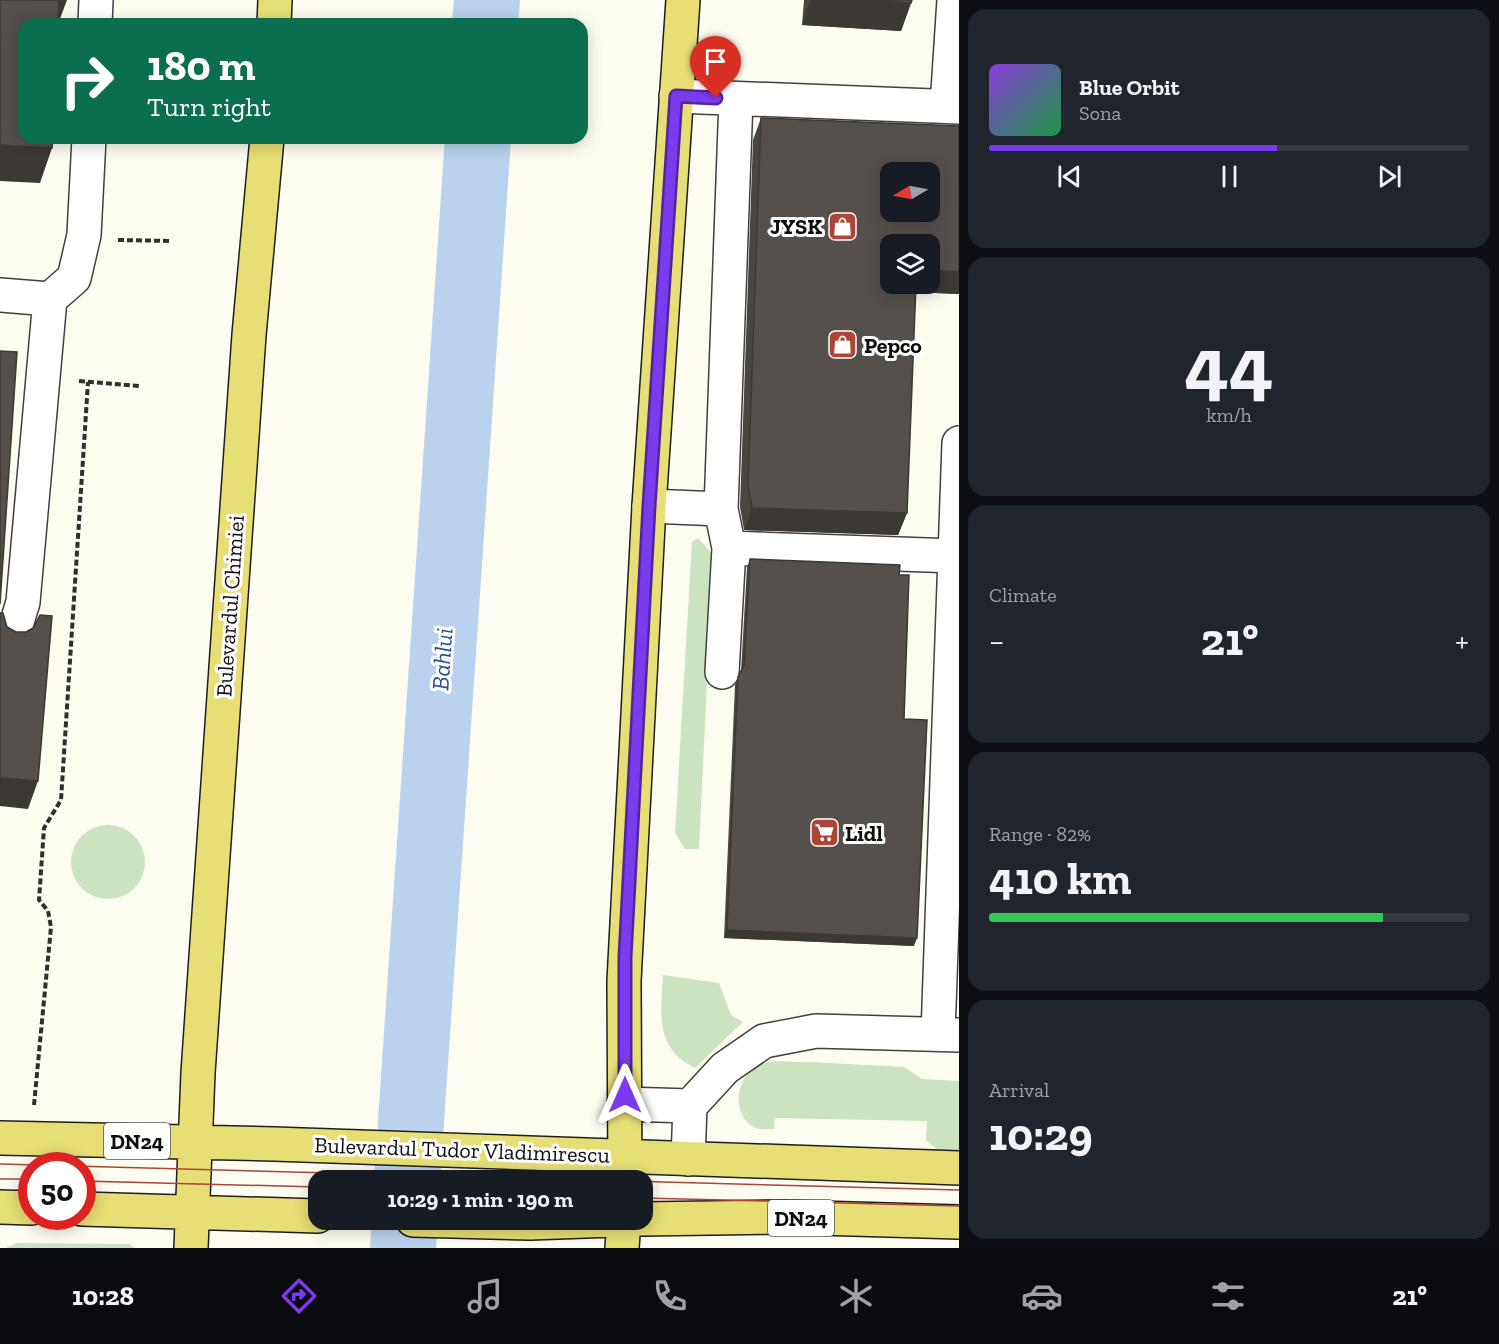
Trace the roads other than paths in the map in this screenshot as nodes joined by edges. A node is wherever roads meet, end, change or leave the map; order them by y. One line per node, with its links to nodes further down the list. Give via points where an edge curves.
1 (96, 0): 5 (street)
2 (275, 0): 6 (main road)
3 (683, 0): 7 (main road)
4 (954, 0): 9 (street)
5 (95, 18)
6 (274, 18)
7 (676, 96): 8 (street); 15 (main road)
8 (736, 99): 9 (street); 16 (street)
9 (953, 106)
10 (89, 144): 13 (street, via 82,246 74,278)
11 (266, 144): 26 (main road, Bulevardul Chimiei, via 249,335)
12 (0, 295): 13 (street)
13 (50, 299): 20 (street, via 23,602)
14 (959, 443): 18 (street)
15 (649, 506): 16 (street); 23 (main road, via 624,981)
16 (721, 509): 17 (street)
17 (729, 548): 18 (street); 21 (street)
18 (956, 556): 19 (street)
19 (956, 614): 22 (street)
20 (11, 642)
21 (722, 672)
22 (948, 1035): 24 (street, via 816,1031 764,1041 725,1068)
23 (624, 1104): 24 (street); 28 (main road)
24 (690, 1106): 27 (street)
25 (0, 1138): 26 (main road, Bulevardul Tudor Vladimirescu / DN24)
26 (196, 1142): 28 (main road, Bulevardul Tudor Vladimirescu / DN24, via 536,1152); 33 (main road, Bulevardul Chimiei)
27 (688, 1159): 28 (main road, Bulevardul Tudor Vladimirescu / DN24); 29 (main road, Bulevardul Tudor Vladimirescu / DN24)
28 (625, 1168)
29 (959, 1168)
30 (0, 1207): 31 (main road)
31 (18, 1208)
32 (96, 1209): 33 (main road)
33 (191, 1211): 34 (main road); 38 (main road, Bulevardul Chimiei)
34 (308, 1216)
35 (653, 1219): 36 (main road, DN24, via 782,1217)
36 (959, 1222)
37 (623, 1230): 39 (main road)
38 (190, 1248)
39 (622, 1248)

